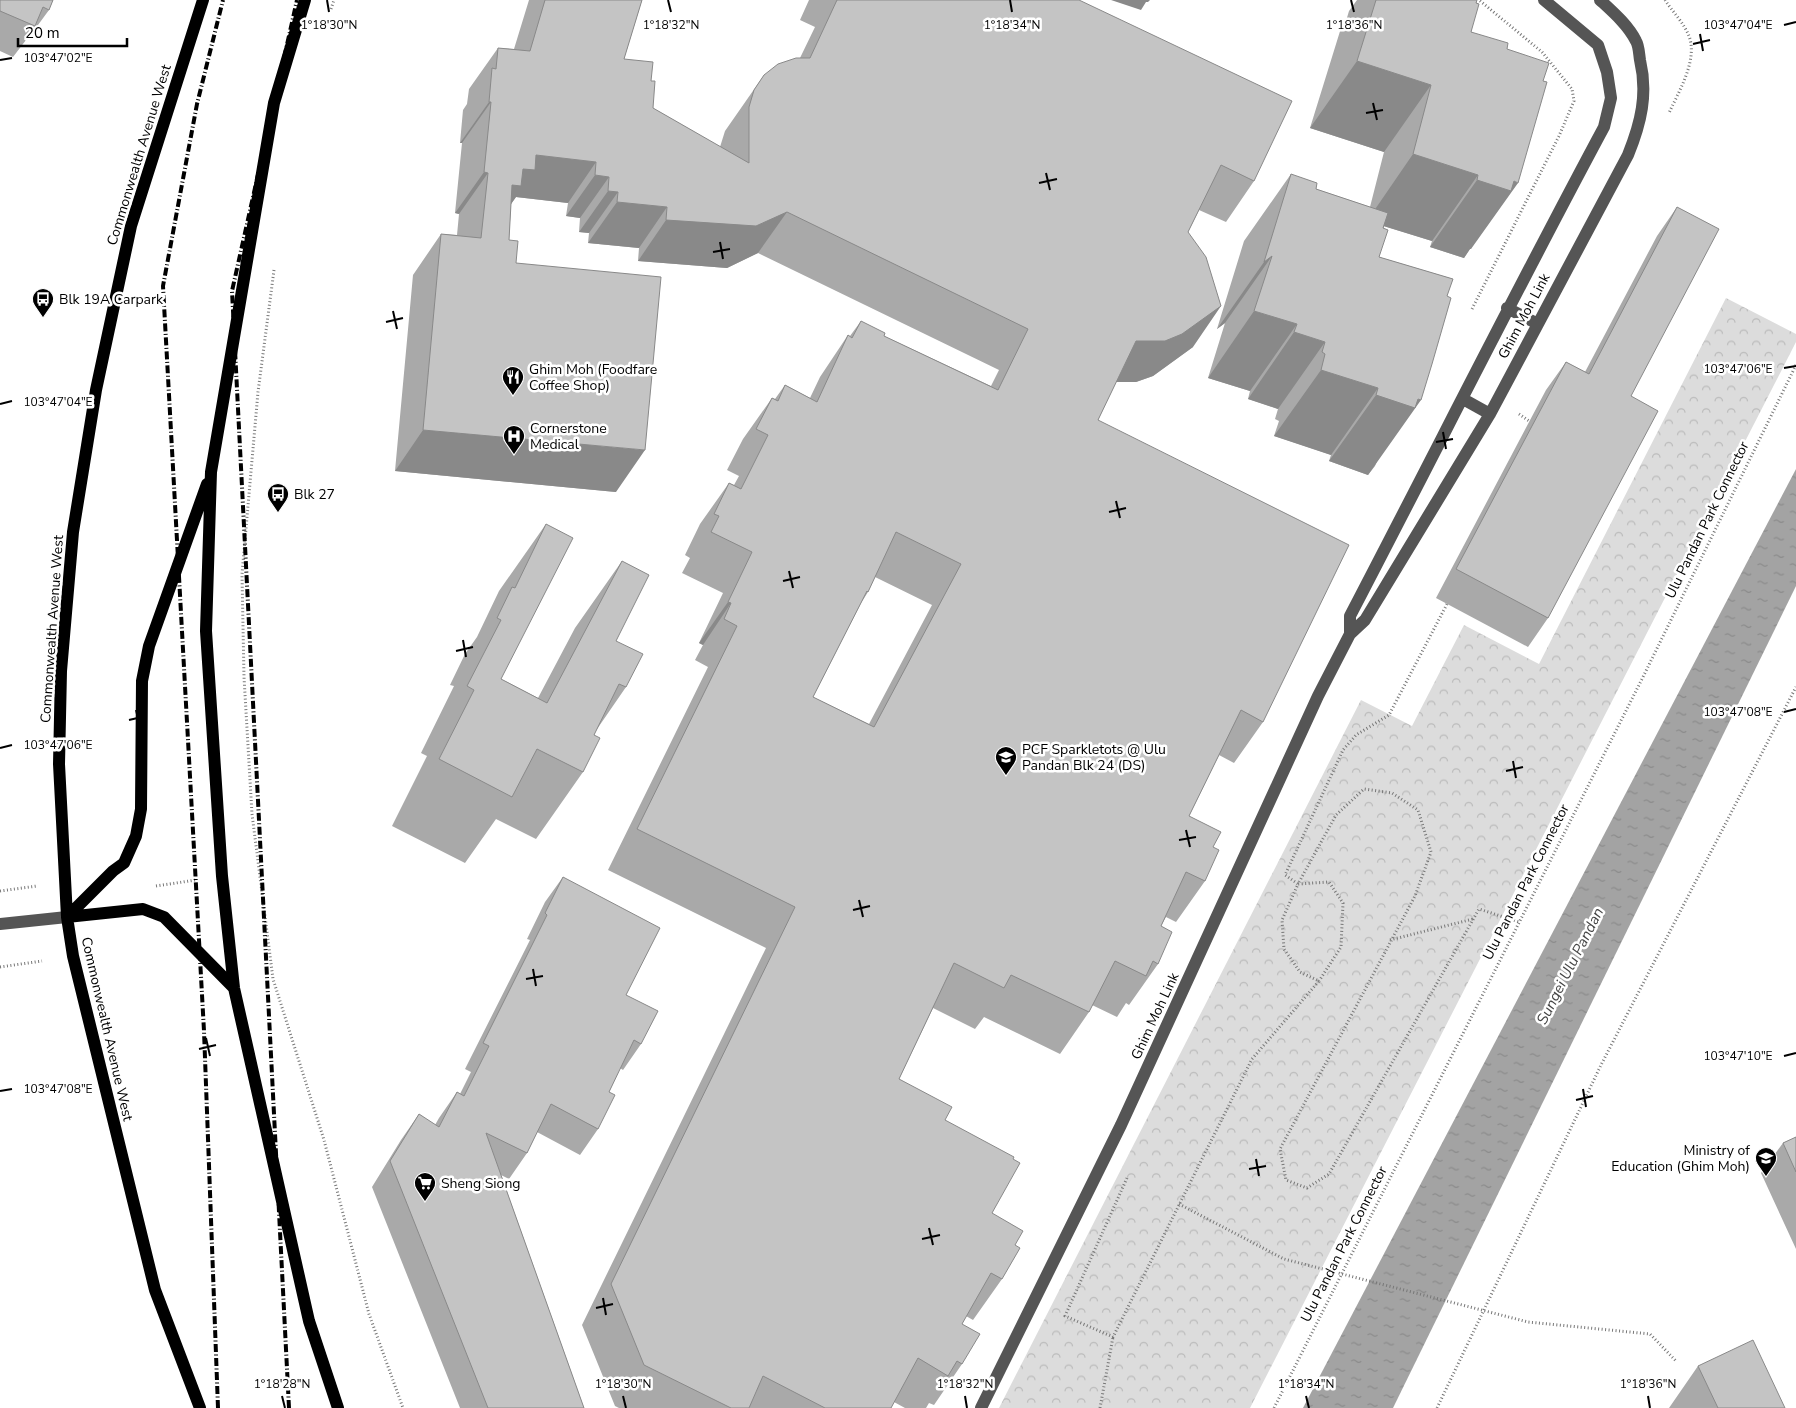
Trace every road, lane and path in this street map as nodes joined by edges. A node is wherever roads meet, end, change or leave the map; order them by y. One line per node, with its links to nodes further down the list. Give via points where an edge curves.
1 (203, 0): 26 (main road, Commonwealth Avenue West, via 131,226 96,390 73,532 61,671 59,764)
2 (305, 0): 17 (main road, via 274,104)
3 (334, 0): 8 (path)
4 (1478, 0): 12 (path, via 1542,52 1572,89 1574,101)
5 (1544, 0): 11 (street, Ghim Moh Link, via 1598,45 1611,98 1604,127)
6 (1600, 0): 13 (street, Ghim Moh Link, via 1618,16 1636,42 1643,71 1644,106 1638,131 1614,184)
7 (1665, 0): 9 (path, via 1688,35 1691,49 1686,77)
8 (327, 18)
9 (1665, 121)
10 (275, 263): 41 (path, via 258,392 242,574 252,814 273,979 324,1140 369,1314)
11 (1507, 308): 13 (street); 15 (street, Ghim Moh Link)
12 (1472, 309)
13 (1536, 323): 16 (street, Ghim Moh Link)
14 (1796, 365): 28 (path, Ulu Pandan Park Connector)
15 (1463, 400): 16 (street); 18 (street, Ghim Moh Link)
16 (1490, 414): 19 (street, Ghim Moh Link)
17 (211, 472): 26 (main road, via 149,646 142,681 141,809 136,836 124,863); 34 (main road, via 206,631 222,876)
18 (1372, 575): 19 (street); 21 (street, Ghim Moh Link, via 1350,616)
19 (1388, 582): 21 (street, Ghim Moh Link, via 1365,620)
20 (1447, 604): 23 (path, via 1389,715 1356,734 1342,750 1285,875)
21 (1350, 634): 42 (street, Ghim Moh Link, via 1318,696 1121,1125)
22 (1796, 687): 45 (path, via 1601,1065)
23 (1298, 884): 30 (path, via 1336,815 1364,788 1392,793 1418,810 1431,852 1415,896); 33 (path, via 1282,920 1284,949 1300,972); 33 (path, via 1330,882 1343,903 1341,947)
24 (37, 886): 25 (path)
25 (0, 891)
26 (67, 917): 29 (street); 34 (main road, via 143,910 164,917); 39 (main road, Commonwealth Avenue West, via 101,1078 154,1290)
27 (1474, 919): 28 (path, via 1479,909); 30 (path); 30 (path, via 1329,1174 1307,1188 1286,1180 1280,1149)
28 (1519, 922): 44 (path, Ulu Pandan Park Connector)
29 (0, 924)
30 (1390, 940)
31 (42, 961): 32 (path)
32 (0, 967)
33 (1319, 981): 36 (path, via 1252,1059)
34 (234, 988): 40 (main road, via 309,1321)
35 (1128, 1178): 37 (path, via 1065,1316)
36 (1179, 1204): 37 (path); 38 (path, via 1284,1259 1528,1322 1650,1334)
37 (1113, 1337): 43 (path)
38 (1677, 1362)
39 (200, 1408)
40 (338, 1408)
41 (403, 1408)
42 (981, 1408)
43 (1100, 1408)
44 (1274, 1408)
45 (1437, 1408)

